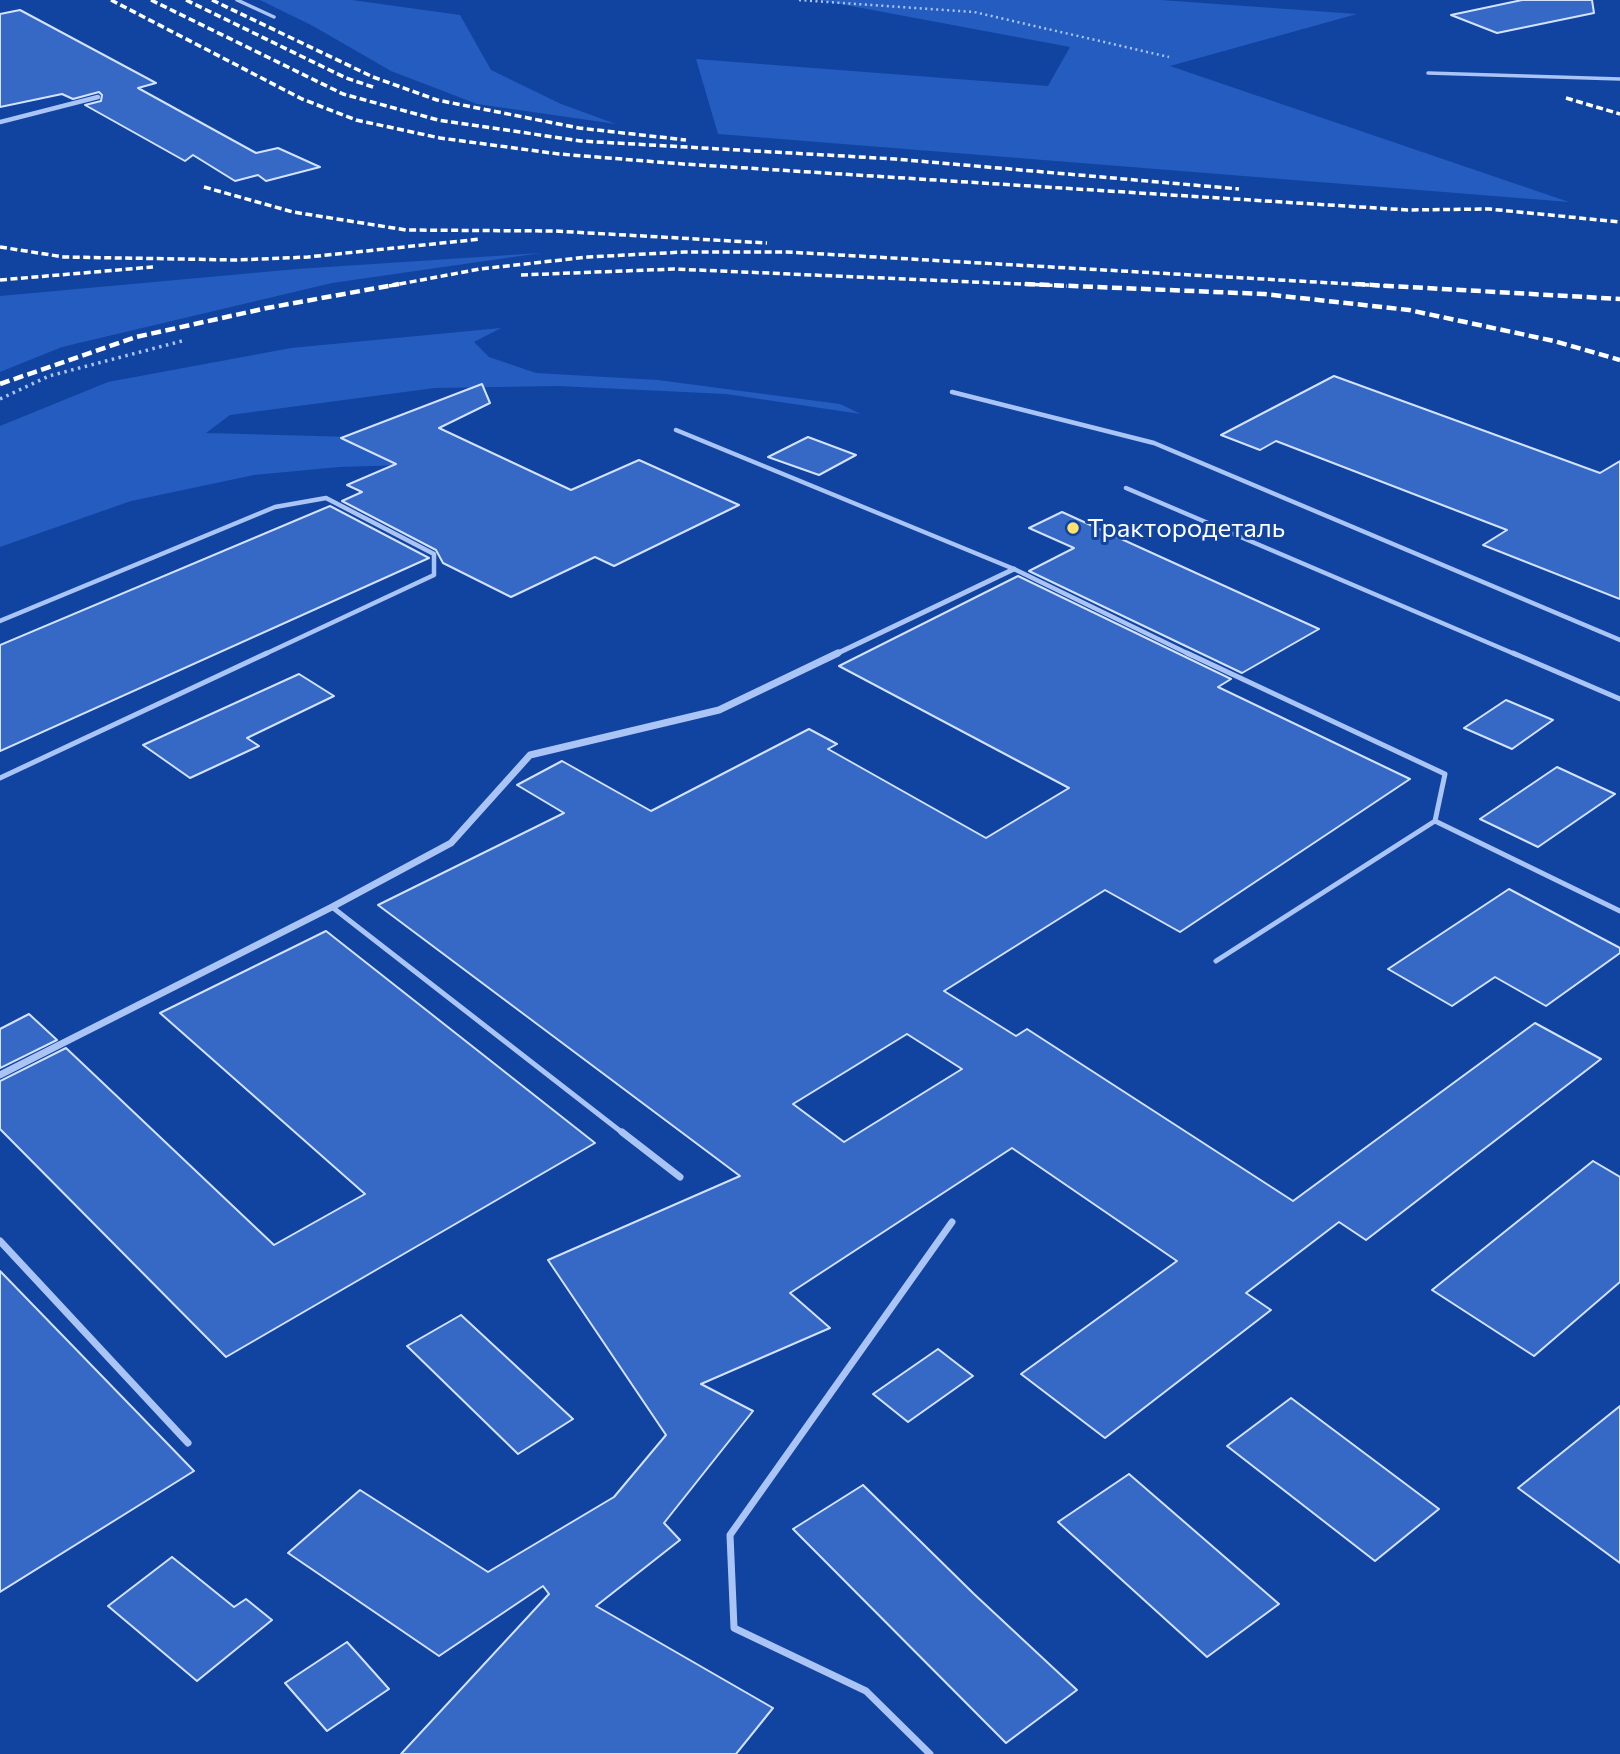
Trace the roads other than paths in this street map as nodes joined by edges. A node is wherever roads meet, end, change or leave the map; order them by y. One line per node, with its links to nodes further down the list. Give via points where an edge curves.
1 (237, 0): 2 (lane)
2 (274, 17)
3 (1428, 73): 4 (lane)
4 (1620, 79)
5 (98, 97): 6 (street)
6 (0, 122)
7 (952, 392): 12 (lane, via 1154,443)
8 (676, 430): 10 (lane)
9 (1126, 488): 13 (lane)
10 (1014, 569): 15 (lane, via 1446,774); 16 (street, via 719,710 530,755 451,843)
11 (0, 621): 14 (lane, via 275,507 326,498 433,554 434,575)
12 (1620, 640)
13 (1620, 699)
14 (0, 778)
15 (1435, 821): 17 (lane); 18 (lane)
16 (332, 906): 19 (street); 20 (lane)
17 (1620, 911)
18 (1216, 961)
19 (0, 1074)
20 (680, 1177)
21 (952, 1222): 24 (lane, via 730,1535 734,1628 866,1690)
22 (0, 1241): 23 (lane)
23 (188, 1443)
24 (930, 1754)

